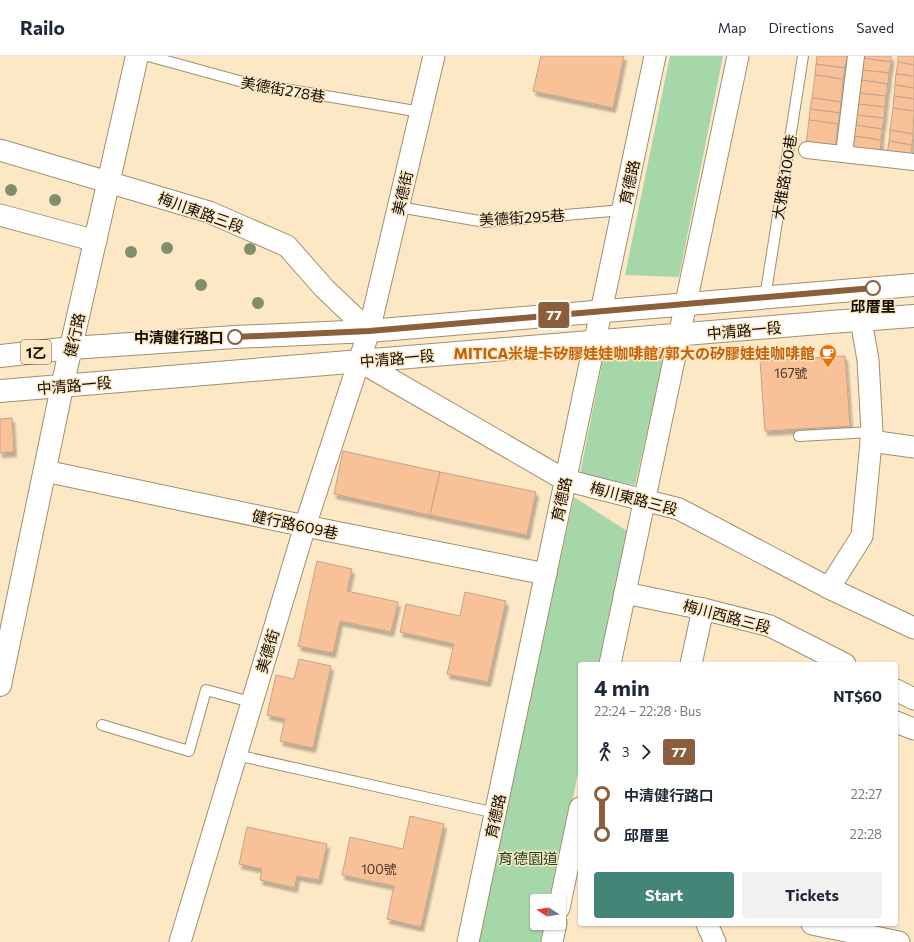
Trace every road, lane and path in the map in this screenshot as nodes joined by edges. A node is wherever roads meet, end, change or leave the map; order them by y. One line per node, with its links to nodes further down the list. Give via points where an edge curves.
1 (137, 56): 13 (main road, 健行路)
2 (148, 56): 8 (lane, 美德街278巷, via 243,82)
3 (434, 56): 8 (street, 美德街)
4 (655, 56): 15 (street, 育德路)
5 (738, 56): 20 (street)
6 (803, 56): 19 (lane, 大雅路100巷)
7 (856, 56): 11 (street)
8 (421, 112): 14 (street, 美德街)
9 (0, 150): 13 (street, 梅川東路三段)
10 (808, 150): 11 (street)
11 (844, 154): 12 (street)
12 (914, 162)
13 (109, 182): 17 (main road, 健行路); 24 (street, 梅川東路三段, via 209,212 286,246 324,288)
14 (399, 207): 15 (lane, 美德街295巷, via 485,222); 24 (street, 美德街)
15 (623, 210): 21 (street, 育德路)
16 (0, 215): 17 (street)
17 (96, 241): 27 (main road, 健行路)
18 (914, 285): 19 (main road, 中清路一段 / 1乙)
19 (765, 298): 20 (main road, 中清路一段 / 1乙)
20 (686, 304): 21 (main road, 中清路一段 / 1乙); 25 (street)
21 (601, 311): 24 (main road, 中清路一段 / 1乙); 26 (street, 育德路)
22 (914, 316): 23 (main road, 中清路一段)
23 (861, 320): 25 (main road, 中清路一段); 33 (street, via 868,360)
24 (369, 331): 27 (main road, 中清路一段 / 1乙); 29 (street, 美德街)
25 (680, 335): 26 (main road, 中清路一段); 37 (street)
26 (594, 343): 29 (main road, 中清路一段); 36 (street, 育德路)
27 (71, 348): 28 (main road, 中清路一段 / 1乙); 30 (main road, 健行路)
28 (0, 356)
29 (359, 361): 30 (main road, 中清路一段); 36 (street, 梅川東路三段); 38 (street, 美德街)
30 (62, 387): 31 (main road, 中清路一段); 35 (main road, 健行路)
31 (0, 391)
32 (800, 436): 33 (lane)
33 (872, 436): 34 (street); 40 (street, via 862,536)
34 (914, 447)
35 (45, 471): 38 (street, 健行路609巷); 47 (main road, 健行路)
36 (565, 480): 37 (street, 梅川東路三段); 39 (street, 育德路)
37 (645, 500): 40 (street, 梅川東路三段, via 679,509); 41 (street)
38 (305, 526): 39 (street, 健行路609巷); 50 (street, 美德街)
39 (546, 574): 55 (street, 育德路)
40 (829, 588): 43 (street, 梅川東路三段)
41 (625, 593): 42 (street, 梅川西路三段); 44 (street)
42 (703, 609): 45 (street); 46 (street, 梅川西路三段, via 770,626)
43 (914, 628)
44 (610, 662)
45 (691, 662)
46 (841, 662)
47 (0, 685)
48 (898, 691): 49 (street)
49 (914, 699)
50 (251, 702): 52 (lane, via 206,690 189,751); 54 (street, 美德街)
51 (898, 723): 53 (street)
52 (102, 725)
53 (914, 729)
54 (236, 755): 55 (lane); 62 (street, 美德街)
55 (496, 813): 63 (street, 育德路)
56 (578, 827): 57 (street)
57 (573, 876): 58 (street)
58 (565, 894)
59 (708, 926): 65 (street)
60 (821, 929): 66 (street)
61 (555, 930): 64 (street)
62 (180, 942)
63 (468, 942)
64 (552, 942)
65 (715, 942)
66 (899, 942)

